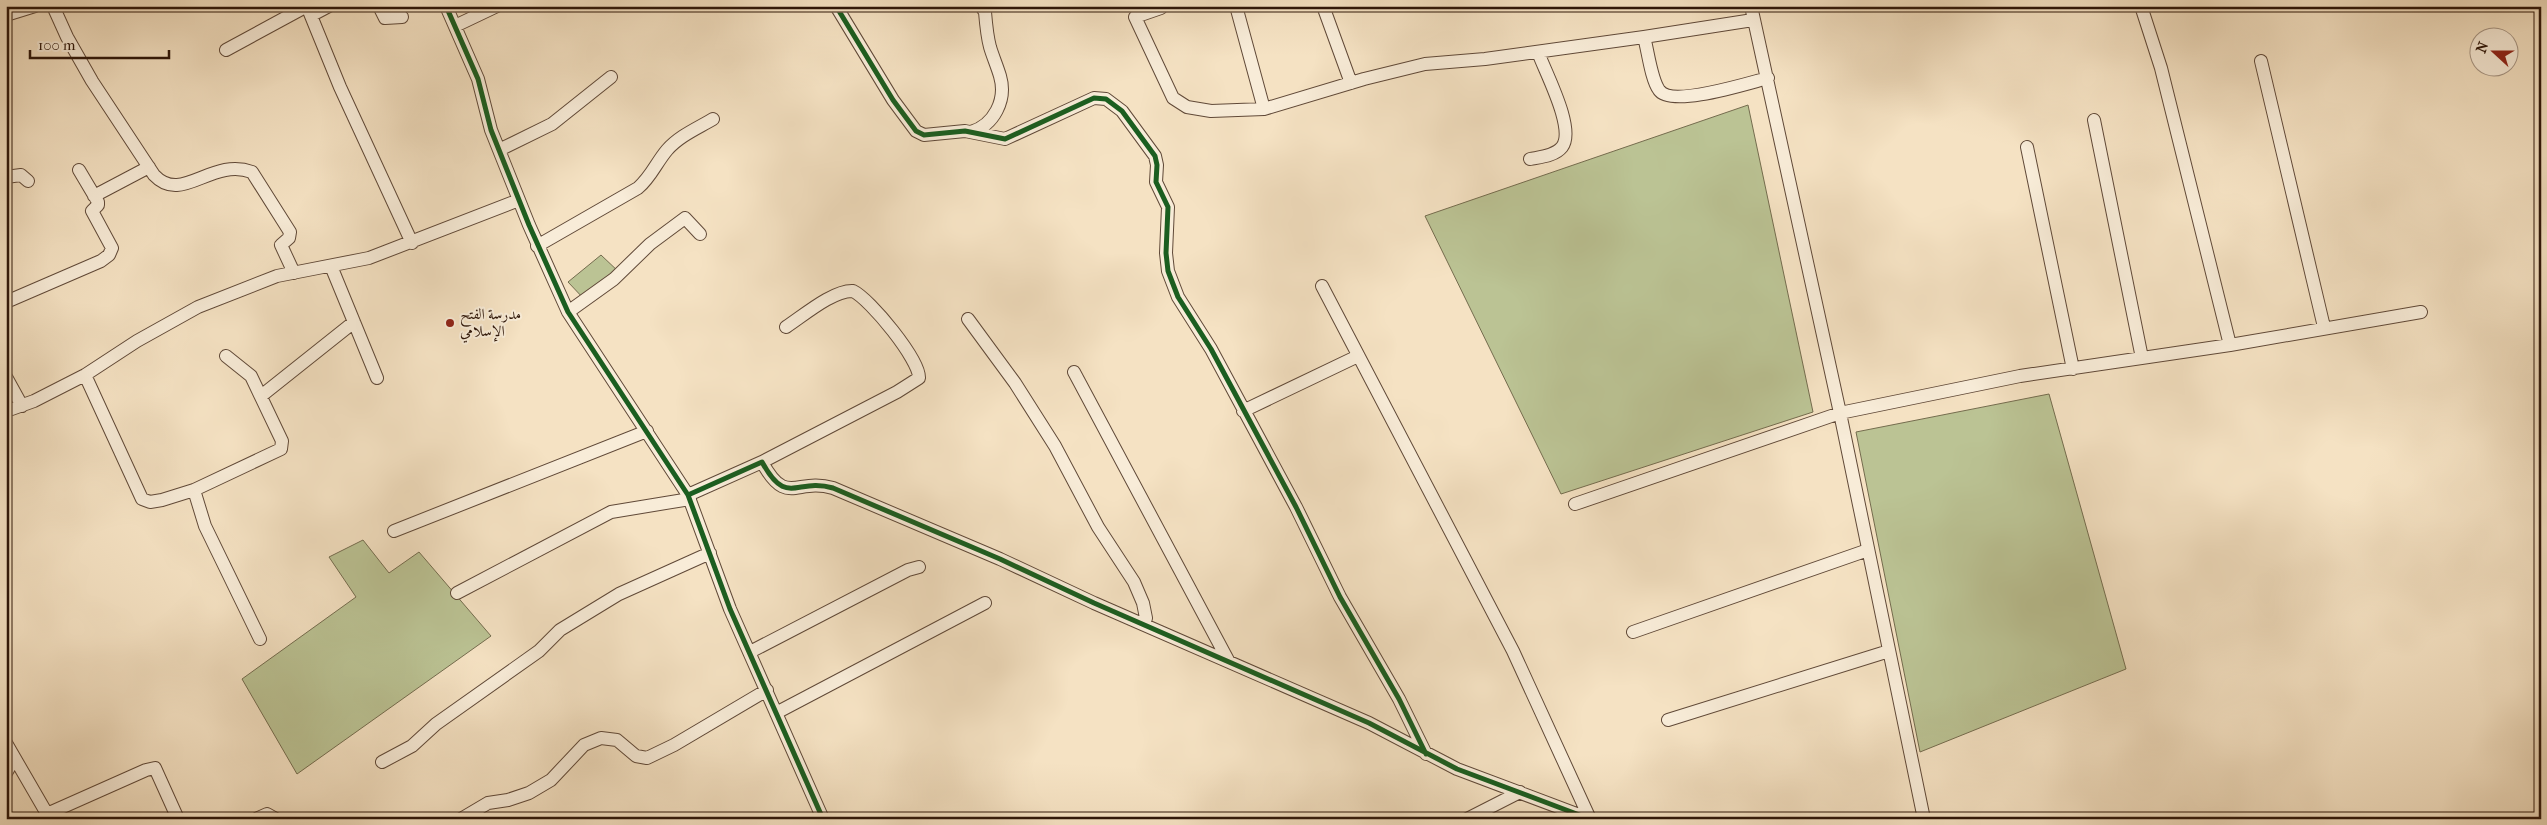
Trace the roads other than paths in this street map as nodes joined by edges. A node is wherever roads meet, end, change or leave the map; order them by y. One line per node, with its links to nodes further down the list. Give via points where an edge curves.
1 (35, 6): 15 (street)
2 (53, 6): 33 (street, via 92,81)
3 (329, 6): 14 (street)
4 (379, 6): 16 (street, via 386,18)
5 (446, 6): 18 (street)
6 (498, 6): 18 (street)
7 (836, 6): 29 (street, via 893,100 916,131 927,135)
8 (981, 6): 29 (street, via 1001,77 1002,97 993,118)
9 (1236, 6): 26 (street)
10 (1322, 6): 25 (street)
11 (1751, 6): 17 (street)
12 (2140, 6): 52 (street, via 2158,54)
13 (1161, 8): 26 (street, via 1135,17 1173,98 1187,107 1211,112)
14 (309, 9): 20 (street); 40 (street, via 340,87)
15 (6, 15)
16 (402, 17)
17 (1753, 20): 19 (street); 24 (street)
18 (455, 26): 31 (street, via 478,79)
19 (1644, 38): 21 (street); 24 (street, via 1659,90 1667,96 1694,95)
20 (226, 50)
21 (1538, 52): 25 (street, via 1425,64); 32 (street, via 1564,118 1566,137 1556,152)
22 (2262, 61): 51 (street)
23 (611, 77): 31 (street, via 552,124)
24 (1768, 78): 65 (street)
25 (1351, 83): 26 (street)
26 (1264, 109)
27 (713, 119): 41 (street, via 672,146 638,188)
28 (2094, 120): 55 (street)
29 (971, 132): 63 (street, via 1005,139 1094,98 1106,99 1122,111 1155,156 1156,182 1168,207 1167,262 1178,297 1211,349)
30 (2027, 146): 56 (street)
31 (499, 150): 38 (street)
32 (1530, 159)
33 (149, 168): 37 (street); 43 (street, via 164,183 177,186 221,170 237,168 252,172 290,232 289,238 281,245)
34 (79, 170): 37 (street)
35 (6, 178): 36 (street, via 21,175)
36 (28, 180)
37 (94, 196): 45 (street, via 98,204 92,211 112,248 109,256)
38 (519, 200): 40 (street); 41 (street)
39 (700, 234): 46 (street, via 685,218 650,244 614,279)
40 (412, 243): 42 (street, via 370,258)
41 (537, 246): 46 (street)
42 (331, 266): 43 (street); 49 (street)
43 (294, 273): 58 (street, via 277,276 198,307)
44 (1322, 286): 54 (street)
45 (6, 302)
46 (568, 312): 66 (street)
47 (2421, 312): 51 (street)
48 (968, 319): 77 (street, via 1015,383 1055,446 1098,528 1134,582 1143,603)
49 (354, 322): 60 (street); 61 (street)
50 (786, 327): 67 (street, via 825,301 853,291 882,316 915,366 919,378)
51 (2324, 327): 52 (street)
52 (2230, 345): 55 (street)
53 (226, 356): 61 (street, via 251,376)
54 (1358, 356): 63 (street); 99 (street, via 1512,651)
55 (2142, 358): 56 (street)
56 (2073, 369): 65 (street, via 2020,376)
57 (1074, 372): 82 (street)
58 (85, 375): 62 (street); 68 (street, via 142,499 156,501)
59 (6, 377): 62 (street)
60 (377, 378)
61 (261, 396): 68 (street, via 282,440 281,449)
62 (22, 406): 64 (street)
63 (1243, 410): 87 (street)
64 (6, 411)
65 (1840, 413): 70 (street); 72 (street)
66 (647, 431): 69 (street); 71 (street)
67 (762, 462): 69 (street); 77 (street, via 771,478 781,487 793,489 814,485 833,488)
68 (194, 490): 79 (street, via 208,533)
69 (689, 497): 73 (street); 75 (street, via 611,512)
70 (1575, 504)
71 (394, 531)
72 (1868, 550): 78 (street); 80 (street)
73 (710, 553): 81 (street); 89 (street, via 620,594 560,630 539,651 436,724 412,746)
74 (919, 567): 81 (street)
75 (457, 593)
76 (985, 603): 84 (street)
77 (1144, 624): 82 (street)
78 (1633, 632)
79 (260, 639)
80 (1889, 650): 85 (street); 100 (street)
81 (750, 652): 83 (street)
82 (1229, 662): 87 (street, via 1369,723)
83 (767, 690): 84 (street); 96 (street, via 646,758 636,756 617,740 601,738 584,745 551,780 529,793 488,803)
84 (776, 713): 97 (street)
85 (1668, 720)
86 (6, 743): 88 (street)
87 (1426, 754): 91 (street)
88 (14, 758): 90 (street); 92 (street)
89 (382, 762)
90 (6, 773)
91 (1520, 792): 98 (street); 99 (street)
92 (49, 816): 93 (street, via 155,768)
93 (178, 819)
94 (256, 819): 95 (street, via 268,814)
95 (276, 819)
96 (460, 819)
97 (823, 819)
98 (1467, 819)
99 (1590, 819)
100 (1924, 819)

